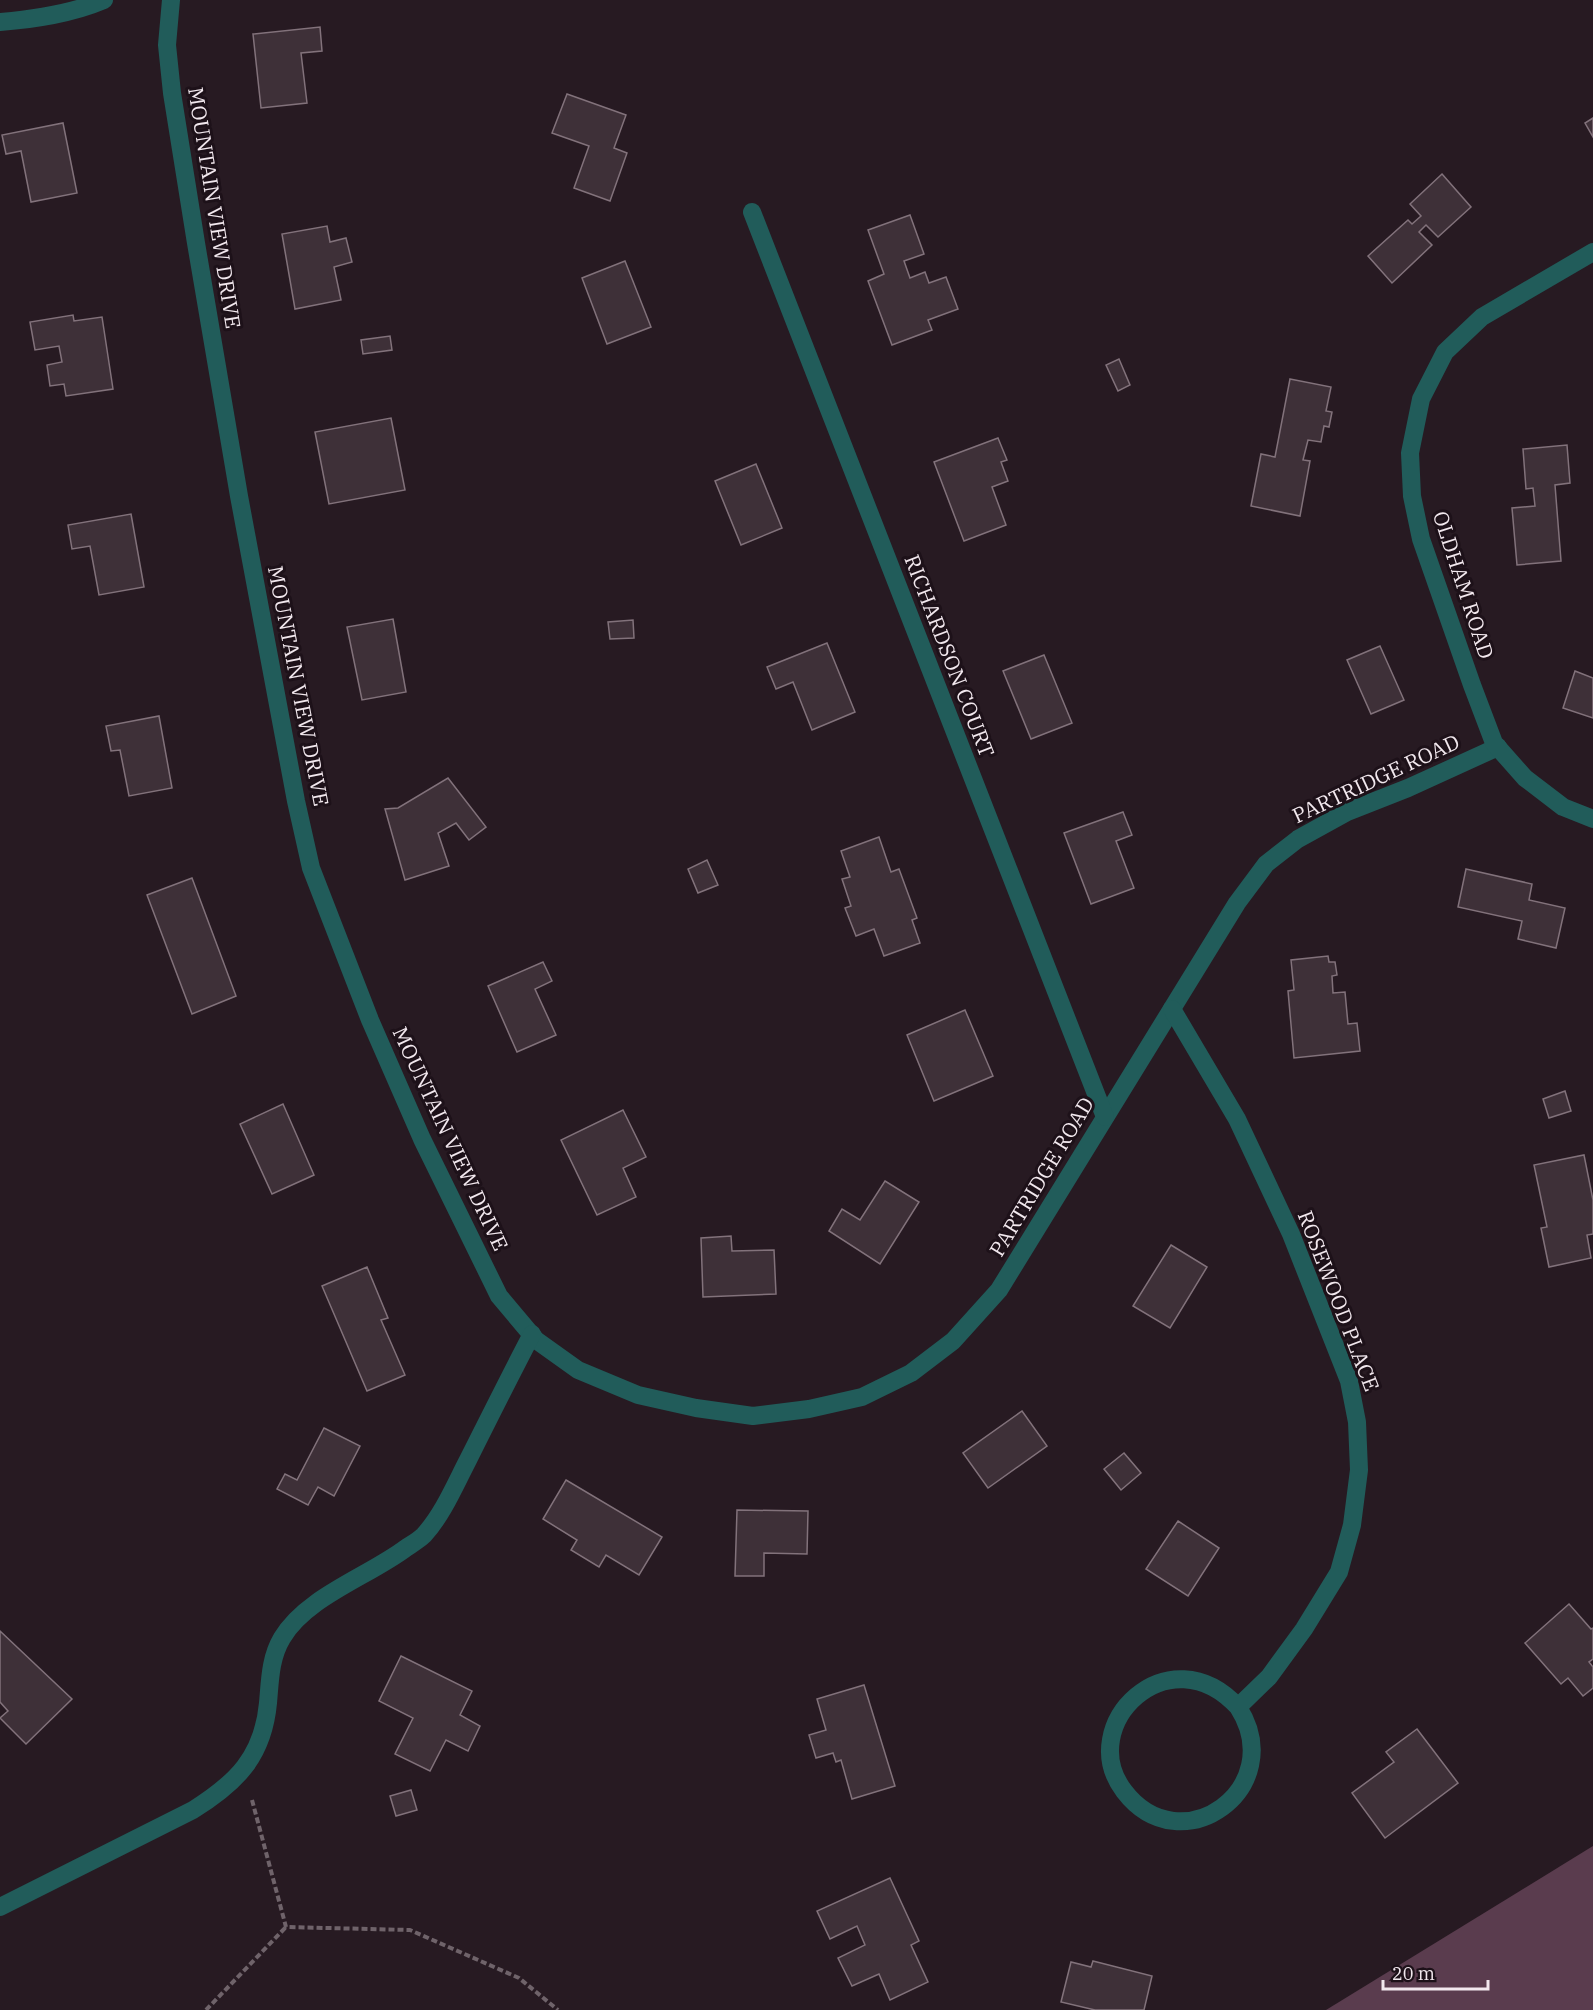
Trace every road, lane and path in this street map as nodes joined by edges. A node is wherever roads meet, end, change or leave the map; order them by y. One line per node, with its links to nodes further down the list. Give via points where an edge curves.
1 (104, 0): 3 (street, via 82,9)
2 (171, 0): 10 (street, MOUNTAIN VIEW DRIVE, via 167,45 196,243 237,484 311,868 365,1009 422,1139 500,1296)
3 (0, 22)
4 (752, 212): 9 (street, RICHARDSON COURT)
5 (1593, 252): 6 (street, OLDHAM ROAD, via 1482,317 1445,352 1421,399 1410,453 1412,496 1421,539)
6 (1498, 747): 7 (street, OLDHAM ROAD, via 1525,778 1563,807); 8 (street, PARTRIDGE ROAD, via 1347,812 1298,839 1266,864 1237,903)
7 (1593, 819)
8 (1172, 1009): 9 (street, PARTRIDGE ROAD); 11 (street, ROSEWOOD PLACE, via 1237,1119 1291,1234 1349,1381 1357,1422 1359,1470 1352,1525 1339,1572 1276,1667)
9 (1105, 1117): 10 (street, PARTRIDGE ROAD, via 999,1290 953,1341 911,1373 862,1397 753,1416 696,1408 638,1395 578,1370)
10 (532, 1335): 12 (street, via 446,1502 424,1535 298,1617 281,1638 271,1664 260,1740)
11 (1238, 1707): 11 (street, via 1217,1688 1190,1679 1161,1682 1142,1692 1126,1707 1113,1733 1112,1761 1122,1788 1142,1809 1168,1820 1197,1820 1222,1808 1242,1788 1252,1761 1250,1733)
12 (244, 1770): 13 (street, via 222,1792 193,1810); 14 (path)
13 (0, 1907)
14 (286, 1927): 15 (path); 16 (path, via 410,1930 519,1978)
15 (206, 2010)
16 (558, 2010)

